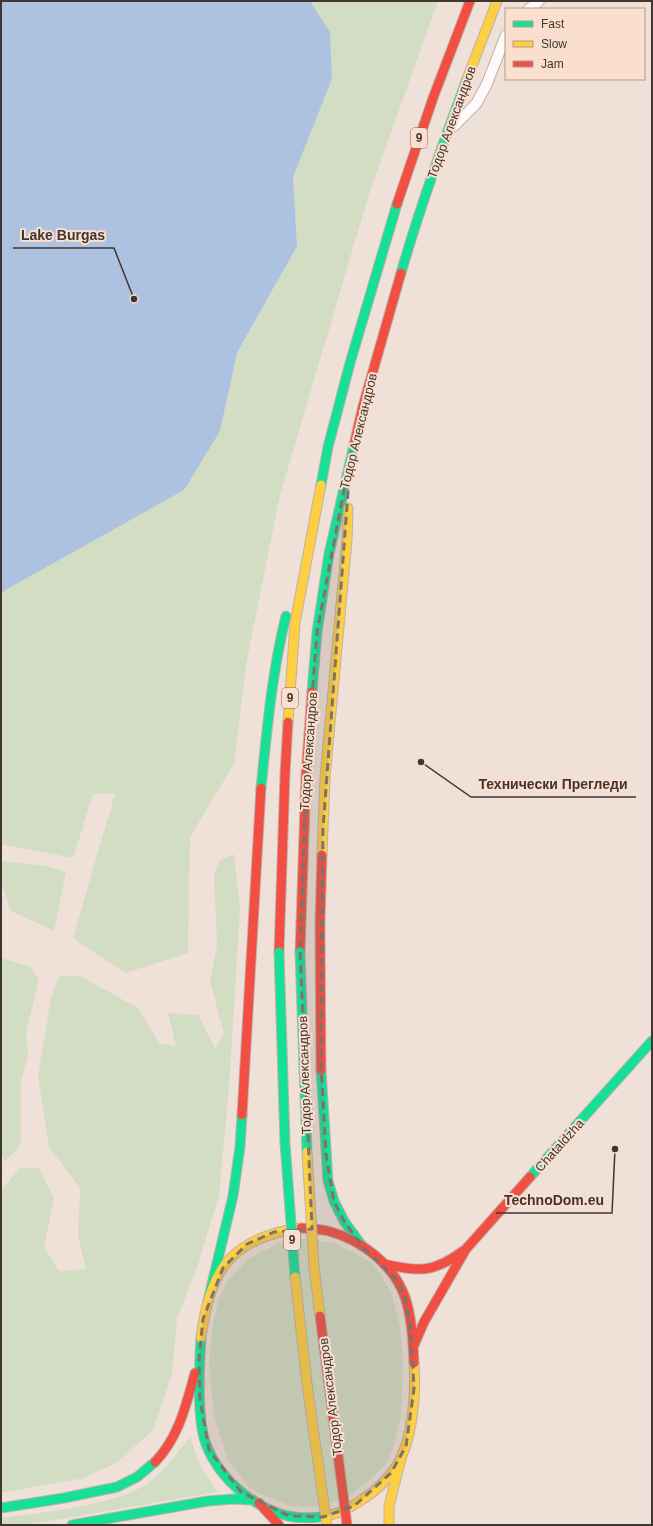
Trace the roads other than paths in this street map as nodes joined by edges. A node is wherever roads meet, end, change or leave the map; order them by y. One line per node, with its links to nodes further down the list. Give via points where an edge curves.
1 (470, 1): 7 (main road, Тодор Александров / 9, via 390,223)
2 (496, 1): 6 (main road, Тодор Александров / 9)
3 (538, 1): 4 (street)
4 (530, 8)
5 (505, 38): 6 (street, via 476,104)
6 (447, 132): 8 (main road, Тодор Александров / 9, via 412,233)
7 (328, 448): 13 (main road, via 282,632 272,693 260,792 240,1147 233,1196); 21 (main road, Тодор Александров / 9, bridge, via 295,623 285,774 279,952 286,1171 305,1370)
8 (351, 452): 10 (main road, via 347,540 325,777 320,923 321,1062 328,1181 344,1221); 22 (main road, Тодор Александров / 9, bridge, via 329,554 317,632 306,775 300,952 307,1165 314,1266)
9 (652, 1041): 11 (main road, Chataldzha)
10 (362, 1246): 12 (main road); 13 (main road, via 327,1231 301,1228 274,1232 248,1244 228,1259)
11 (466, 1249): 12 (main road, Chataldzha, via 436,1267 424,1270 397,1268); 14 (main road, Chataldzha, via 424,1322)
12 (384, 1264): 14 (main road, via 397,1280 405,1296)
13 (208, 1300): 15 (main road, via 203,1319)
14 (413, 1348): 16 (main road, via 412,1411)
15 (199, 1359): 17 (main road, via 202,1426 208,1450 230,1481); 18 (main road, via 175,1435 162,1455 140,1474 121,1486 93,1493)
16 (401, 1459): 17 (main road, via 368,1496 338,1513 323,1517 289,1516); 23 (main road, via 389,1506)
17 (256, 1502): 19 (main road, via 234,1499 208,1501); 20 (main road)
18 (1, 1508)
19 (72, 1525)
20 (279, 1525)
21 (327, 1525)
22 (347, 1525)
23 (389, 1525)

